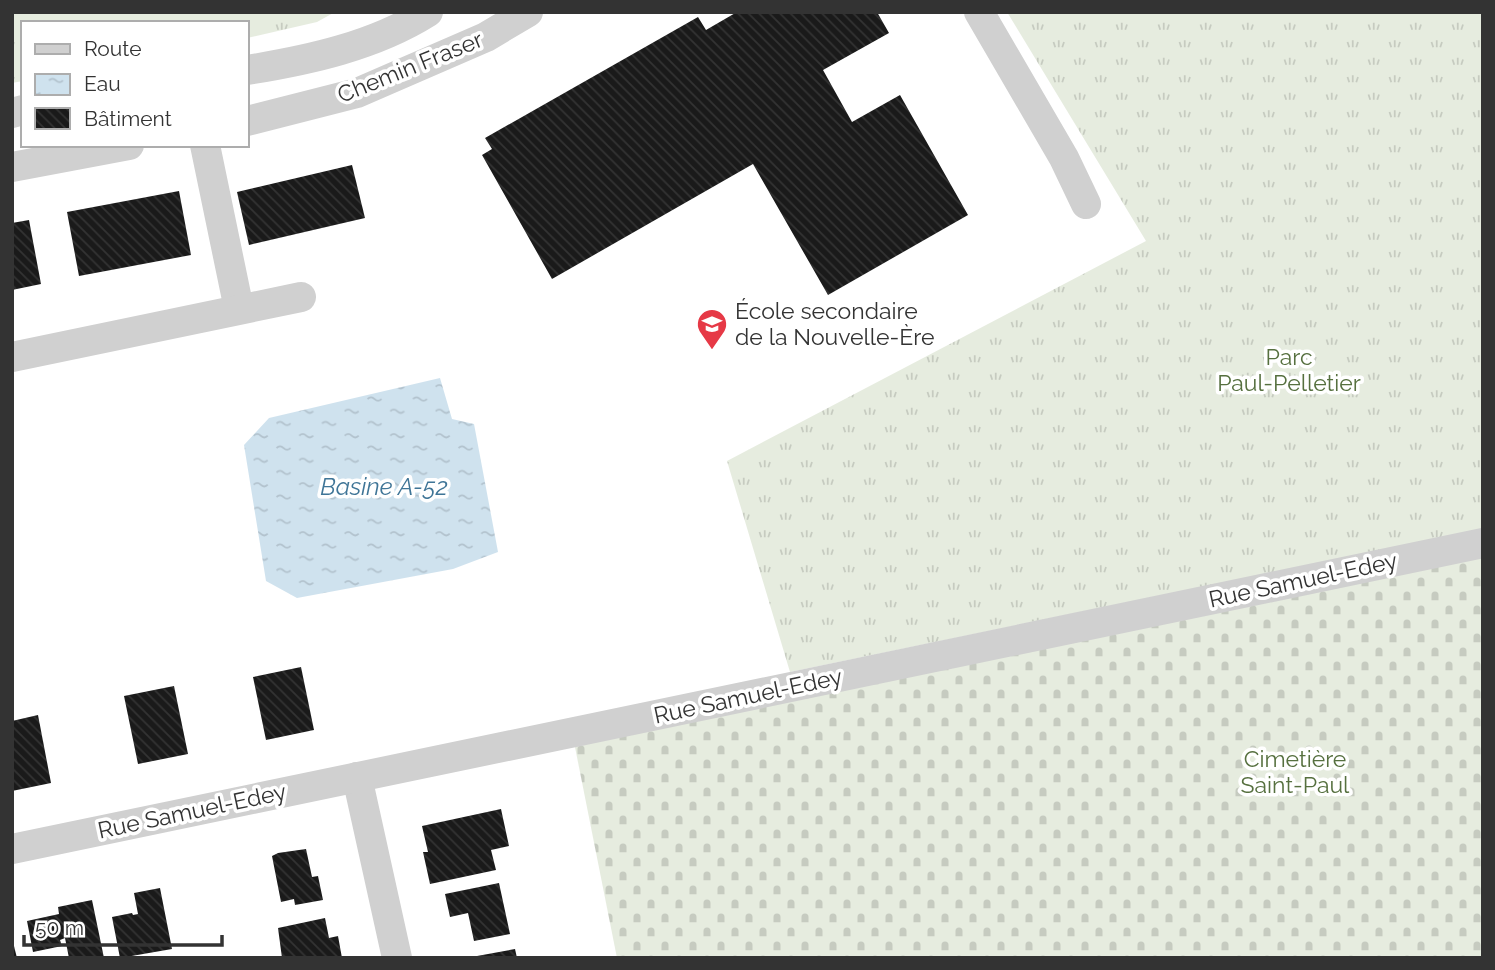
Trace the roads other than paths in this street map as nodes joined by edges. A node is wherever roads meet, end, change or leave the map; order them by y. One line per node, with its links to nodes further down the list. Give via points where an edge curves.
1 (428, 12): 4 (street, Chemin Fraser)
2 (527, 12): 6 (street, Chemin Fraser, via 486,37)
3 (979, 12): 11 (street)
4 (370, 40): 5 (street, Chemin Fraser); 6 (street)
5 (248, 70)
6 (391, 79): 7 (street, Chemin Fraser, via 357,93)
7 (248, 121)
8 (118, 147): 10 (street)
9 (205, 147): 13 (street)
10 (12, 167)
11 (1086, 204)
12 (301, 297): 13 (street)
13 (239, 309): 14 (street)
14 (12, 357)
15 (1483, 543): 16 (street, Rue Samuel-Edey)
16 (357, 777): 17 (street, Rue Samuel-Edey); 18 (street)
17 (12, 849)
18 (397, 958)

